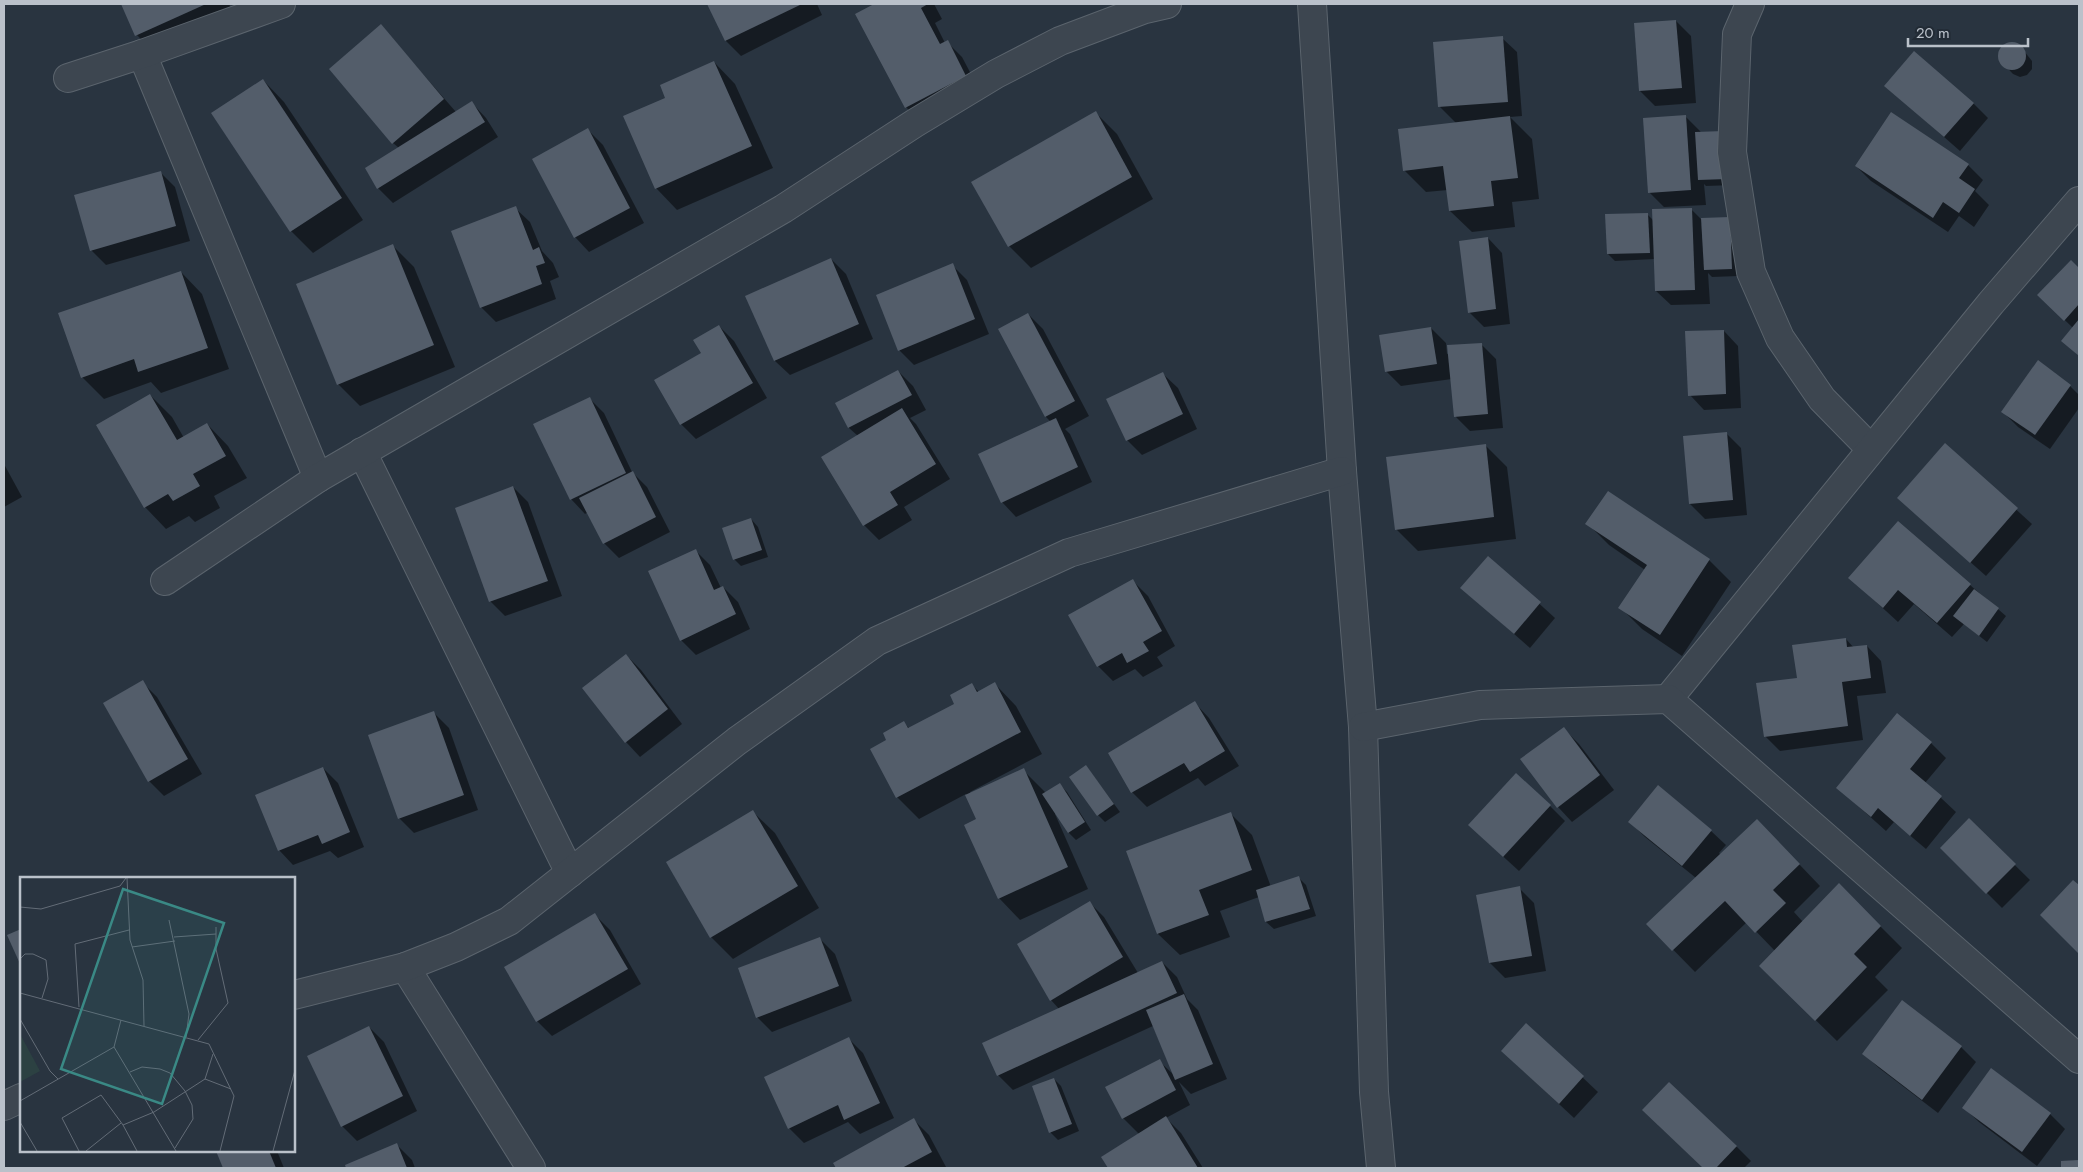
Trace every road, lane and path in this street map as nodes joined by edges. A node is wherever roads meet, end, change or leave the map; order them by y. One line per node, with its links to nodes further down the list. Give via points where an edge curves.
1 (281, 4): 5 (street)
2 (1167, 4): 9 (street, via 1060,41 996,74 782,209)
3 (1312, 4): 10 (street)
4 (1750, 4): 8 (street, via 1737,34 1732,152 1751,272 1780,338 1822,399)
5 (142, 54): 6 (street); 11 (street)
6 (68, 78)
7 (2079, 201): 8 (street)
8 (1871, 449): 13 (street)
9 (362, 452): 11 (street); 15 (street)
10 (1342, 472): 14 (street); 15 (street, via 1069,553 877,642 737,741)
11 (318, 478): 12 (street)
12 (165, 581)
13 (1668, 699): 14 (street, via 1480,705); 18 (street)
14 (1362, 726): 22 (street, via 1374,1092)
15 (570, 872): 16 (street, via 508,921 456,947)
16 (405, 967): 17 (street); 21 (street)
17 (295, 995)
18 (2079, 1059)
19 (20, 1098): 20 (street)
20 (4, 1106)
21 (531, 1168)
22 (1381, 1168)

